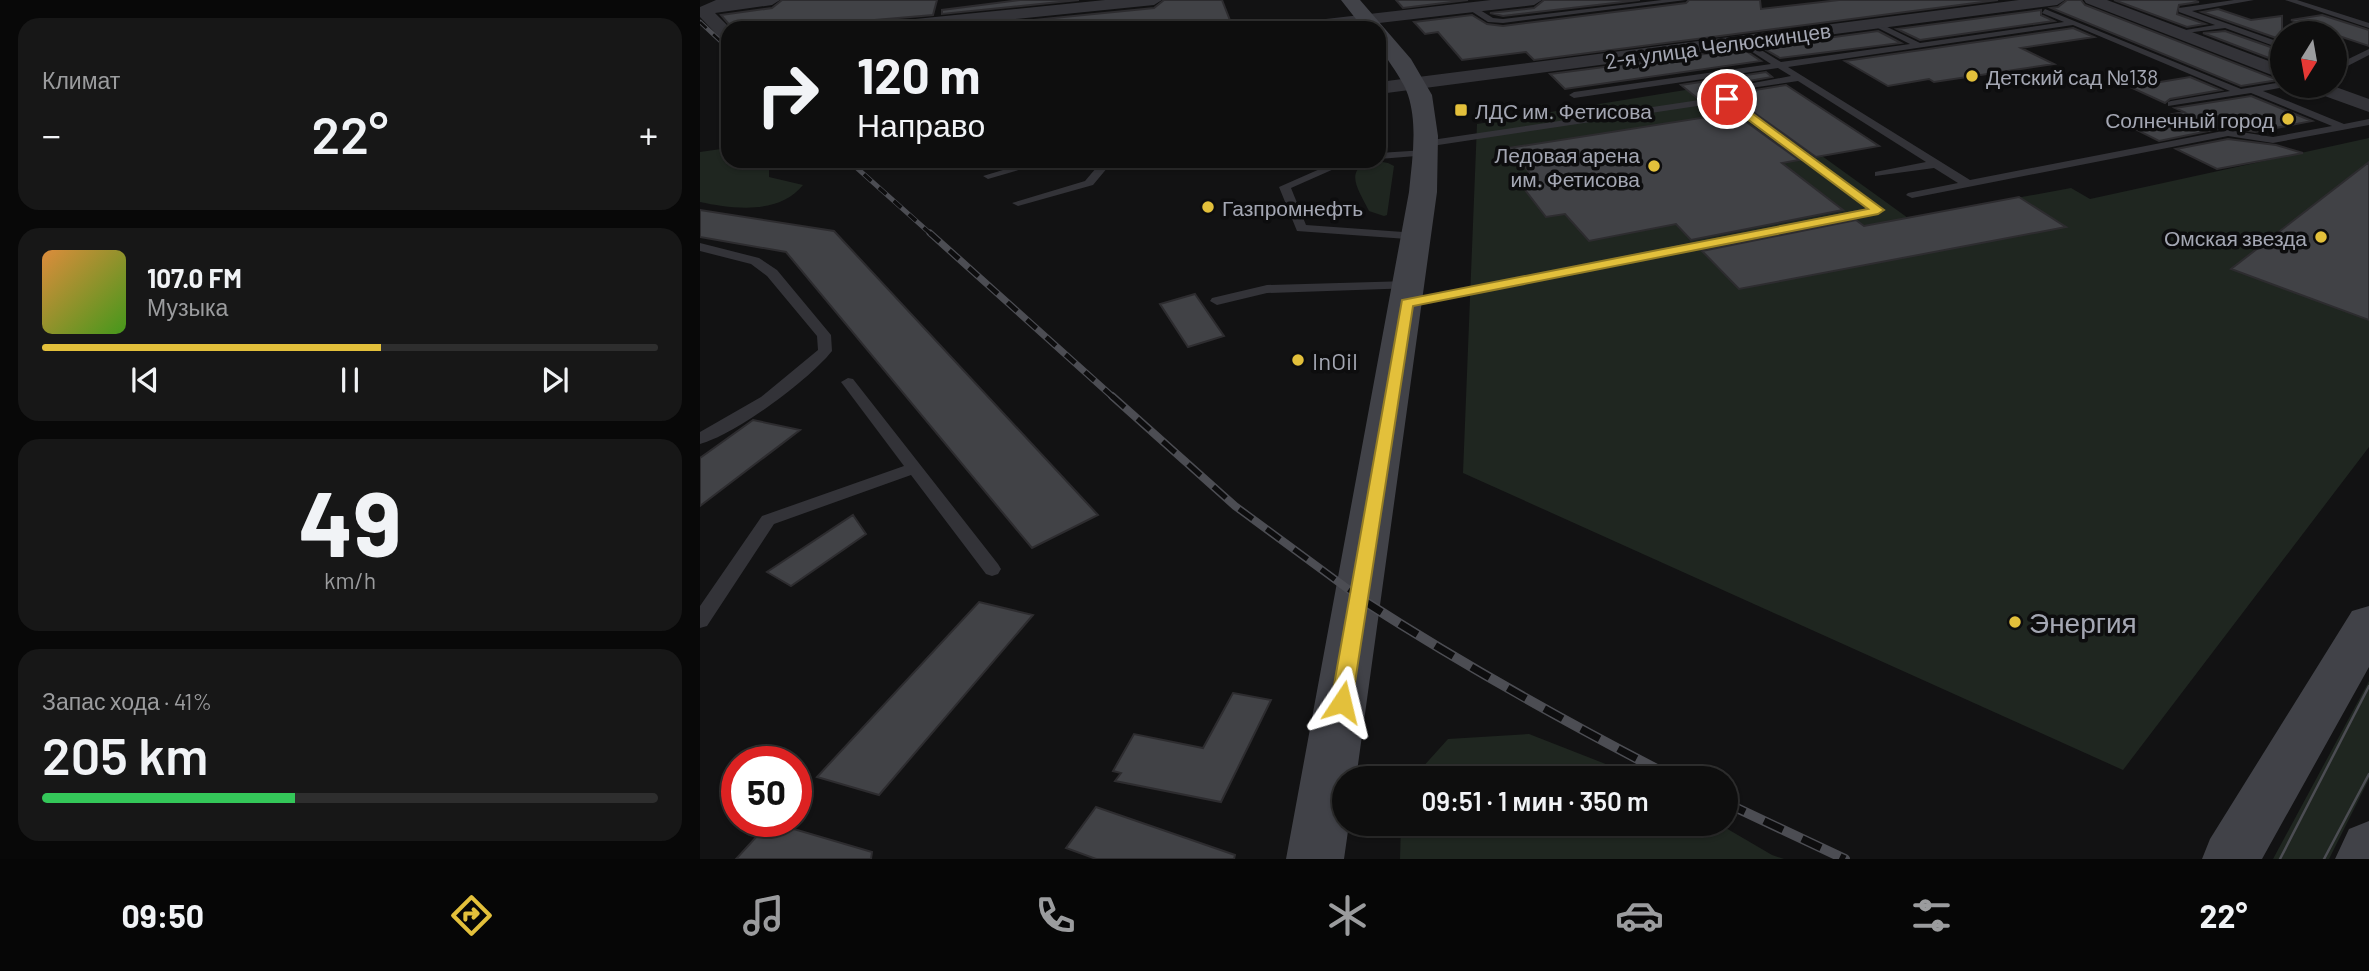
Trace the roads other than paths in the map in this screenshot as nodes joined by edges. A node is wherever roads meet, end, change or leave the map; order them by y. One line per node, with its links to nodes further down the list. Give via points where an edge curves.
1 (772, 0): 10 (street)
2 (1154, 0): 14 (street)
3 (1350, 0): 15 (main road)
4 (1534, 0): 12 (street)
5 (1682, 0): 12 (lane, via 1503,21 1491,20)
6 (2092, 0): 22 (street)
7 (2217, 0): 11 (lane)
8 (2250, 0): 11 (lane)
9 (2289, 0): 20 (lane)
10 (723, 2): 21 (street, via 704,11)
11 (2227, 3): 19 (lane, via 2182,10)
12 (1473, 4): 17 (street)
13 (2051, 6): 16 (lane); 18 (street, 2-я улица Челюскинцев)
14 (945, 21)
15 (1368, 21)
16 (2073, 23): 25 (lane); 36 (lane)
17 (1386, 24)
18 (1877, 24): 23 (street, 2-я улица Челюскинцев); 25 (lane)
19 (2225, 25): 22 (lane); 24 (lane)
20 (2369, 26)
21 (721, 30)
22 (2178, 32): 30 (street)
23 (1743, 42): 29 (lane); 32 (street, 2-я улица Челюскинцев)
24 (2270, 42)
25 (1918, 45): 29 (lane)
26 (2369, 52): 28 (lane)
27 (1386, 58): 32 (main road)
28 (2347, 62)
29 (1779, 65): 31 (lane); 37 (lane)
30 (2270, 68)
31 (1800, 78): 33 (lane); 45 (lane)
32 (1398, 86): 43 (main road, via 1424,114)
33 (1737, 87)
34 (2270, 87): 35 (lane)
35 (2252, 90): 36 (lane); 42 (lane)
36 (2240, 92): 39 (lane)
37 (1574, 94)
38 (2347, 98): 40 (street)
39 (2171, 104)
40 (2369, 106)
41 (2369, 122): 42 (lane)
42 (2343, 127): 51 (lane, via 2273,140 2228,133)
43 (1425, 149): 44 (lane); 54 (main road); 56 (lane, via 1727,99 1878,210)
44 (1386, 155)
45 (1936, 164): 49 (lane); 51 (lane)
46 (1018, 168): 50 (lane)
47 (1102, 168): 53 (lane, via 1089,183)
48 (1330, 168): 54 (lane, via 1284,187 1301,228)
49 (1879, 174)
50 (988, 176)
51 (1968, 184): 52 (lane)
52 (1912, 195)
53 (1018, 203)
54 (1416, 236): 56 (main road)
55 (700, 247): 59 (lane, via 755,261 772,273 824,335 825,351 801,374)
56 (1408, 294): 57 (lane, via 1267,289); 65 (main road)
57 (1217, 301)
58 (848, 382): 60 (lane)
59 (700, 439)
60 (915, 468): 61 (lane); 62 (lane, via 768,520)
61 (992, 569)
62 (700, 621)
63 (2369, 624): 66 (main road)
64 (2369, 848): 67 (main road)
65 (1315, 859)
66 (2231, 859)
67 (2364, 859)

